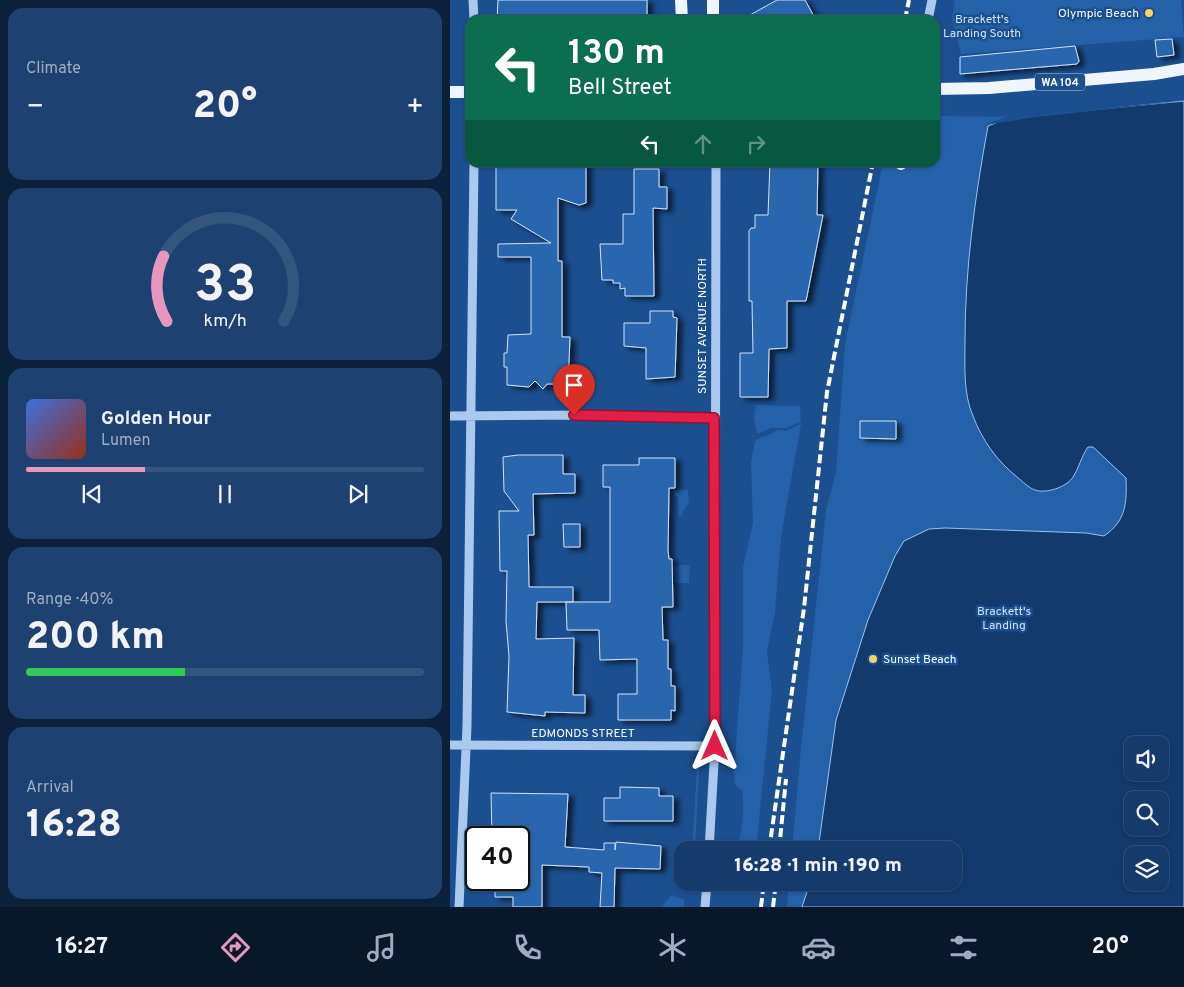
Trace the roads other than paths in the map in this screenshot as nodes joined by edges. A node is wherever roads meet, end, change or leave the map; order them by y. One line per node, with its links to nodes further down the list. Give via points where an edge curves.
1 (473, 0): 4 (street)
2 (681, 0): 5 (main road)
3 (932, 0): 6 (street)
4 (474, 15)
5 (682, 15)
6 (929, 15)
7 (1184, 69): 8 (main road, WA 104, via 999,87)
8 (940, 89)
9 (450, 92): 10 (main road)
10 (465, 92)
11 (474, 167): 14 (street)
12 (716, 167): 15 (street, SUNSET AVENUE NORTH)
13 (450, 416): 14 (street)
14 (471, 416): 15 (street); 17 (street)
15 (714, 418): 18 (street, SUNSET AVENUE NORTH)
16 (450, 745): 17 (street, EDMONDS STREET)
17 (467, 745): 18 (street, EDMONDS STREET); 21 (street)
18 (715, 746): 19 (street, SUNSET AVENUE NORTH)
19 (710, 841)
20 (706, 891): 22 (street)
21 (459, 907)
22 (705, 907)

